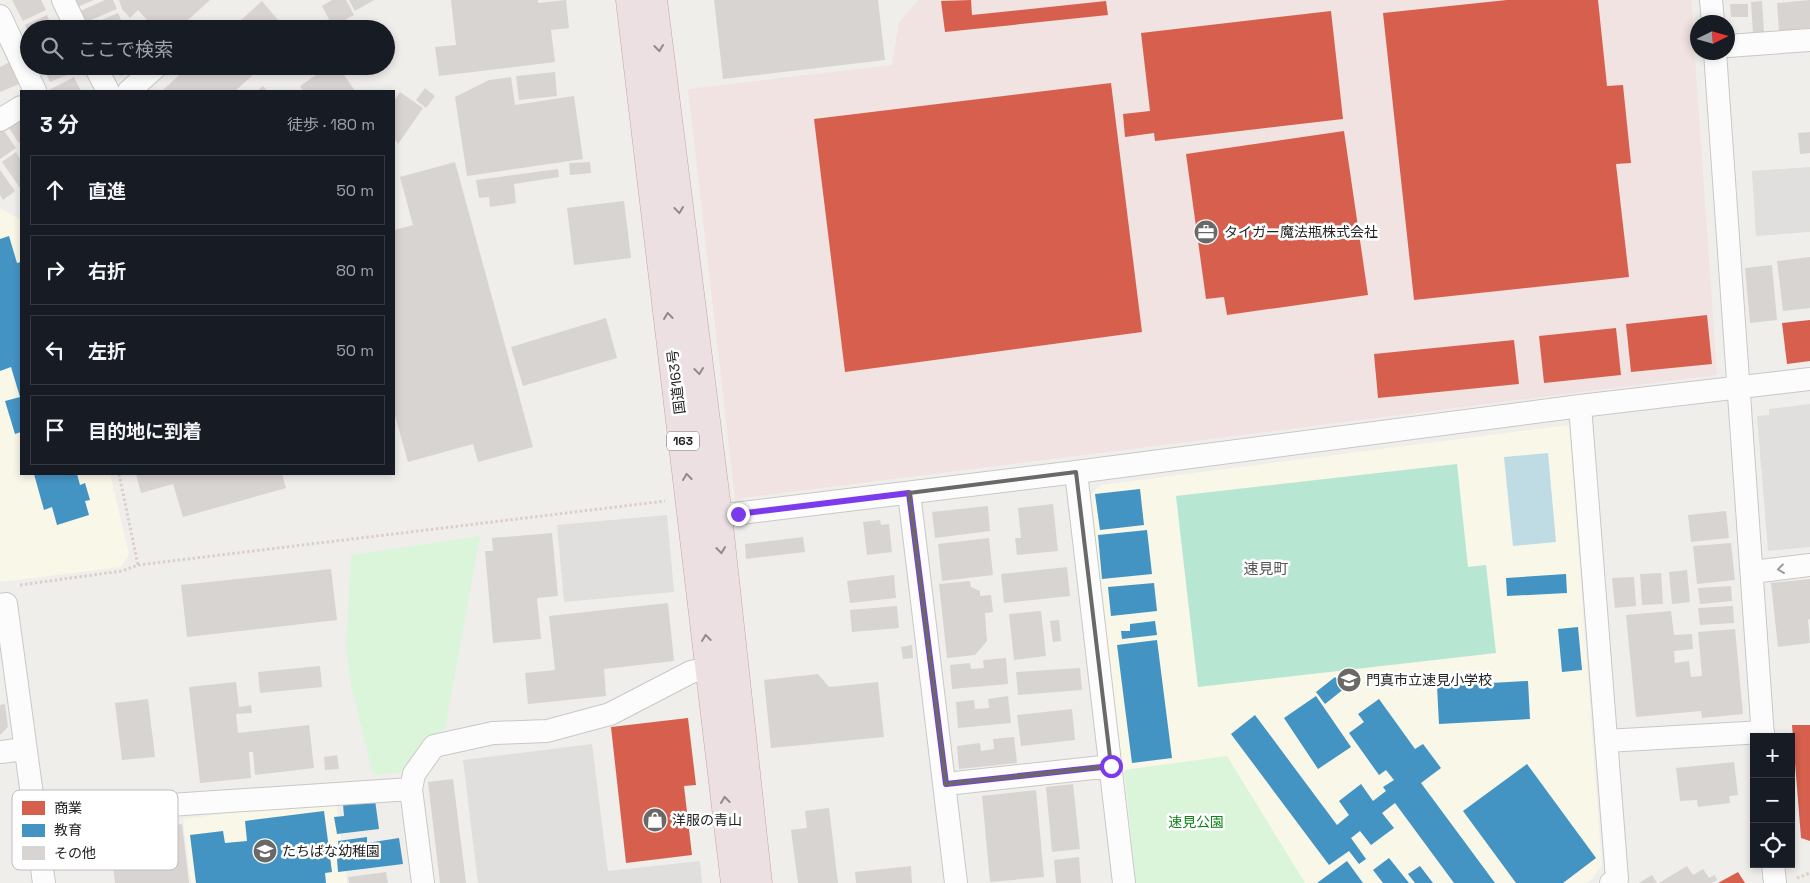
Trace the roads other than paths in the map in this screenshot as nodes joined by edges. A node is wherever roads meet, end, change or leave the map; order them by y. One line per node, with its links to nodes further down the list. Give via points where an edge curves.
1 (63, 0): 7 (street)
2 (630, 0): 25 (highway, 国道163号 / 163, one-way to 2)
3 (653, 0): 25 (highway, 国道163号 / 163, one-way to 25)
4 (1711, 0): 5 (street)
5 (1712, 15)
6 (0, 16): 10 (street)
7 (73, 20)
8 (1810, 40): 9 (street)
9 (1735, 45)
10 (20, 59)
11 (1716, 60): 21 (street)
12 (28, 75): 15 (street)
13 (100, 75): 16 (street)
14 (147, 75): 17 (street)
15 (35, 90)
16 (108, 90)
17 (130, 90)
18 (20, 108): 19 (street)
19 (0, 120)
20 (1810, 380): 21 (street)
21 (1738, 387): 22 (street); 27 (street)
22 (1580, 406): 23 (street); 32 (street)
23 (1076, 472): 24 (street); 35 (street)
24 (909, 493): 25 (street); 36 (street)
25 (705, 518): 29 (highway, 国道163号 / 163, one-way to 25); 45 (highway, 国道163号 / 163, one-way to 45)
26 (1810, 565): 27 (street, one-way to 27)
27 (1753, 572): 30 (street)
28 (0, 605): 33 (street, via 6,604)
29 (709, 668): 37 (street, via 691,672 610,714 547,730 493,733 434,746 414,774); 44 (highway, 国道163号 / 163, one-way to 29)
30 (1763, 733)
31 (1750, 735): 32 (street)
32 (1606, 741): 48 (street, via 1617,879)
33 (25, 749): 34 (street); 38 (street)
34 (0, 752)
35 (1111, 766): 36 (street); 47 (street)
36 (946, 784): 46 (street)
37 (411, 789): 39 (street); 43 (street)
38 (31, 790)
39 (178, 804)
40 (1774, 868): 49 (street)
41 (42, 870): 42 (street)
42 (44, 883)
43 (422, 883)
44 (735, 883)
45 (758, 883)
46 (956, 883)
47 (1124, 883)
48 (1611, 883)
49 (1775, 883)

